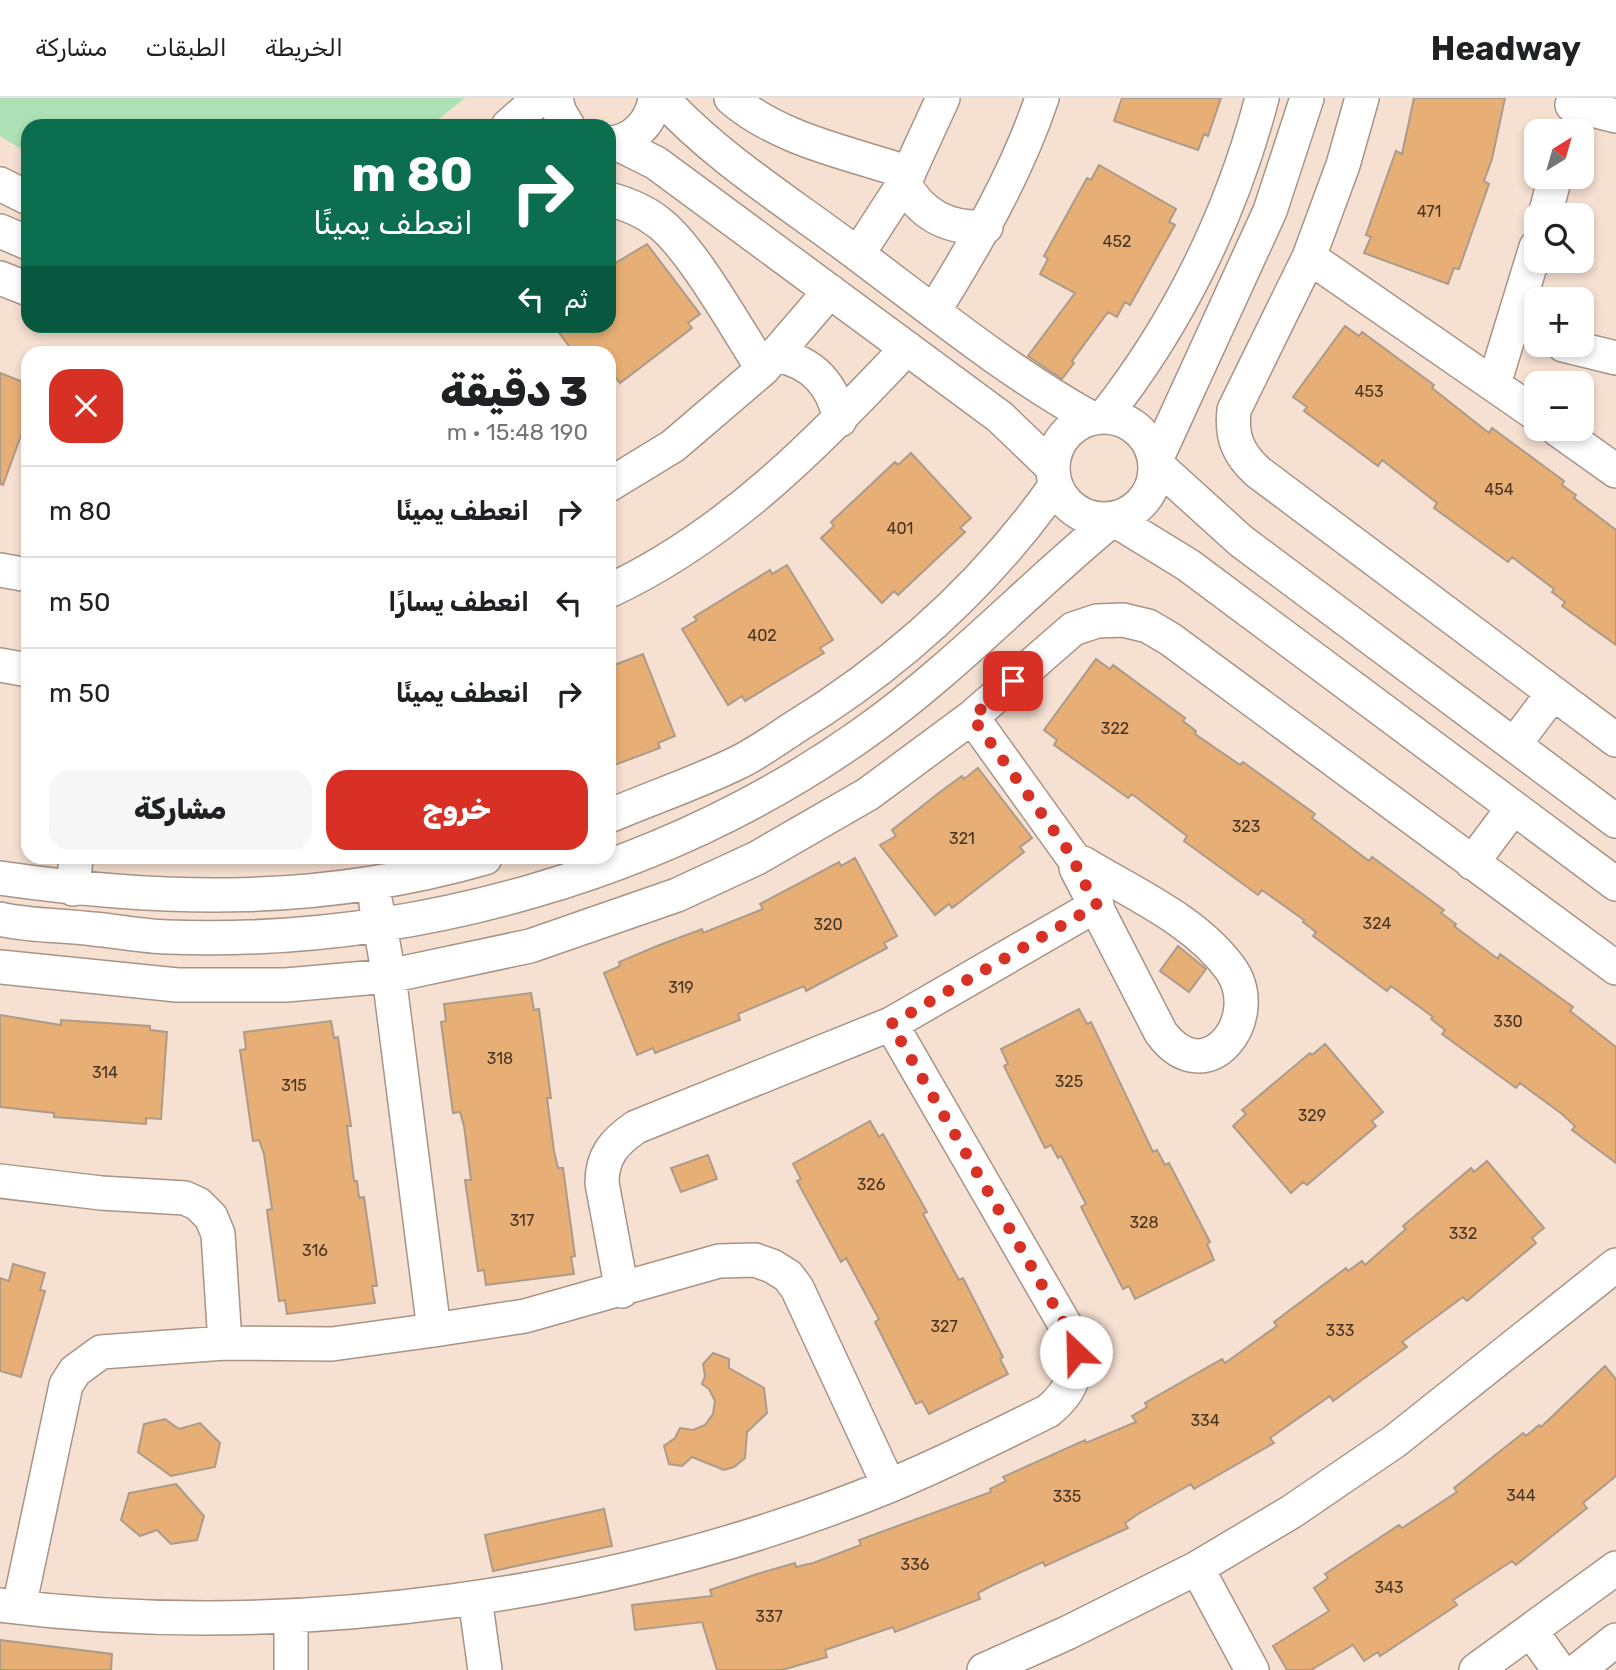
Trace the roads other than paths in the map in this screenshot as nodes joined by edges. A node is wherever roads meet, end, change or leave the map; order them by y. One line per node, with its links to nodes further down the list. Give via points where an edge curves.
1 (540, 98): 13 (street)
2 (556, 98): 14 (street)
3 (655, 98): 15 (street, via 640,130)
4 (662, 98): 24 (street, via 717,149)
5 (731, 98): 17 (street, via 750,115 784,131)
6 (943, 98): 17 (street)
7 (1042, 98): 21 (street, via 1030,135)
8 (1262, 98): 37 (street, via 1210,243 1166,330)
9 (1307, 98): 40 (street, via 1270,211)
10 (1362, 98): 25 (street)
11 (1570, 111): 12 (street)
12 (1616, 116)
13 (516, 119)
14 (564, 119)
15 (616, 141)
16 (616, 145): 28 (street, via 656,163)
17 (907, 178): 21 (street, via 912,198 938,219 970,228); 24 (street)
18 (0, 184): 19 (street)
19 (21, 194)
20 (616, 201): 34 (street, via 660,223)
21 (986, 227): 29 (street)
22 (0, 231): 23 (street)
23 (21, 240)
24 (858, 254): 29 (street)
25 (1309, 257): 35 (street); 50 (street, via 1234,410 1232,428 1245,460)
26 (0, 278): 27 (street)
27 (21, 286)
28 (830, 291): 31 (street); 34 (street)
29 (934, 312): 37 (street, via 1028,380)
30 (1524, 335): 35 (street)
31 (907, 348): 38 (street); 42 (street, via 1000,417)
32 (1594, 353): 33 (street)
33 (1616, 358)
34 (770, 362): 38 (street, via 793,358 820,376 830,389); 43 (street, via 673,446)
35 (1494, 384): 36 (street)
36 (1524, 405)
37 (1098, 418): 40 (street, via 1116,418 1138,429); 42 (street, via 1079,423 1060,442)
38 (840, 420): 47 (street, via 773,482 701,538)
39 (1574, 441): 41 (street)
40 (1156, 462): 44 (street, via 1152,489 1145,500 1125,516); 53 (street, via 1241,541)
41 (1616, 471)
42 (1054, 476): 44 (street, via 1062,498 1078,512); 55 (street, via 1004,555 901,652 822,711 738,763)
43 (616, 481)
44 (1113, 519): 54 (street, via 1197,572); 57 (street, via 923,688 863,734 734,812)
45 (0, 570): 46 (street)
46 (21, 574)
47 (616, 588)
48 (0, 665): 49 (street)
49 (21, 669)
50 (1553, 693): 52 (street); 53 (street)
51 (972, 717): 58 (street); 59 (street, via 1073,629 1110,621 1148,626); 71 (street, via 868,794 757,858 677,895 530,946)
52 (1616, 740)
53 (1514, 745): 56 (street)
54 (1513, 808): 59 (street); 65 (street)
55 (616, 813)
56 (1616, 821)
57 (616, 861)
58 (1077, 863): 66 (street); 66 (street, via 1189,929 1231,970 1242,1007 1226,1043 1211,1055 1196,1057 1171,1046)
59 (1472, 863): 70 (street)
60 (459, 864): 64 (street)
61 (607, 864): 68 (street, via 522,893)
62 (74, 873): 63 (street); 64 (street, via 168,895 281,895)
63 (0, 878)
64 (373, 884): 68 (street)
65 (1616, 884)
66 (1097, 905): 72 (street)
67 (0, 919): 68 (street, via 166,936 279,934)
68 (380, 924): 71 (street)
69 (0, 967): 71 (street, via 177,985 286,985)
70 (1616, 968)
71 (389, 976): 76 (street)
72 (891, 1024): 75 (street, via 636,1126 619,1139 602,1167 602,1183); 78 (street, via 1071,1335 1077,1369 1062,1400 1048,1411)
73 (0, 1181): 77 (street, via 185,1198 198,1204 211,1217 218,1234)
74 (1616, 1265): 79 (street, via 1395,1441 1291,1512)
75 (622, 1291): 76 (street, via 525,1316); 78 (street, via 719,1261 755,1260 788,1276)
76 (434, 1330): 77 (street, via 332,1344)
77 (225, 1343): 82 (street, via 102,1352 75,1371 61,1400)
78 (889, 1486): 81 (street, via 760,1532 620,1571)
79 (1197, 1568): 88 (street); 89 (street)
80 (1616, 1568): 84 (street)
81 (475, 1598): 83 (street); 87 (street)
82 (10, 1606): 83 (street, via 155,1617)
83 (291, 1616): 86 (street)
84 (1531, 1631): 90 (street); 91 (street)
85 (1616, 1640): 92 (street)
86 (291, 1670)
87 (485, 1670)
88 (984, 1670)
89 (1252, 1670)
90 (1476, 1670)
91 (1559, 1670)
92 (1578, 1670)

